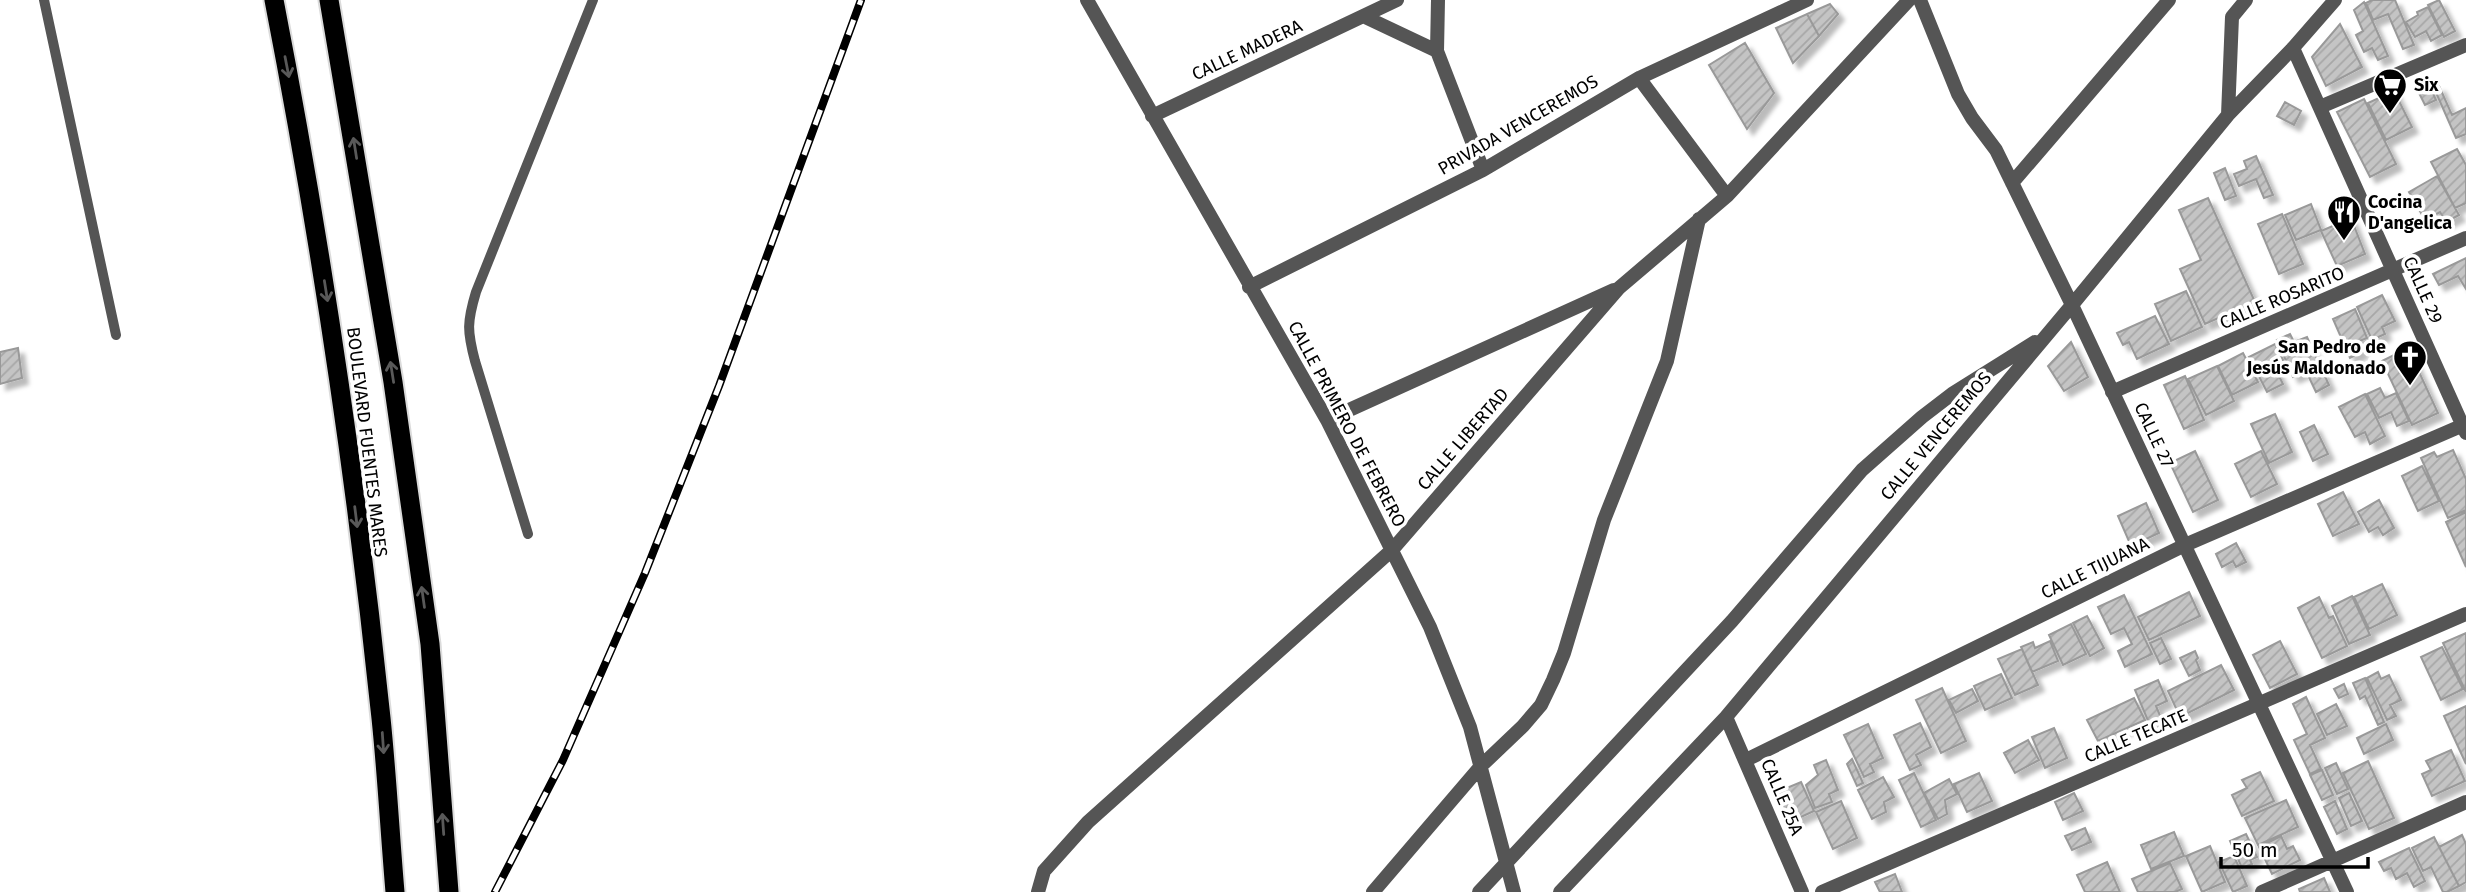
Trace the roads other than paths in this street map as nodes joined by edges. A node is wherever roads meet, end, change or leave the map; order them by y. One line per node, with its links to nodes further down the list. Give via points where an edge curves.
1 (44, 0): 34 (lane)
2 (274, 0): 49 (highway, BOULEVARD FUENTES MARES, one-way to 49, via 331,323 381,718)
3 (329, 0): 50 (highway, BOULEVARD FUENTES MARES, one-way to 3, via 430,644 393,382)
4 (593, 0): 38 (lane, via 468,320 475,361)
5 (1087, 0): 23 (street, CALLE PRIMERO DE FEBRERO)
6 (1397, 0): 15 (street, CALLE MADERA)
7 (1438, 0): 19 (street)
8 (1807, 0): 20 (street, PRIVADA VENCEREMOS)
9 (1909, 0): 26 (street, CALLE LIBERTAD)
10 (1920, 0): 25 (street, CALLE 27, via 1958,94)
11 (2169, 0): 25 (street)
12 (2234, 0): 16 (street)
13 (2246, 0): 16 (street)
14 (2336, 0): 18 (street, CALLE VENCEREMOS)
15 (1363, 16): 19 (street); 23 (street, CALLE MADERA)
16 (2232, 17): 22 (street)
17 (2466, 45): 21 (street)
18 (2293, 48): 21 (street, CALLE 29); 22 (street, CALLE VENCEREMOS)
19 (1437, 51): 24 (street)
20 (1639, 78): 24 (street, PRIVADA VENCEREMOS); 26 (street)
21 (2320, 107): 29 (street, CALLE 29)
22 (2228, 114): 32 (street, CALLE VENCEREMOS)
23 (1152, 116): 30 (street, CALLE PRIMERO DE FEBRERO)
24 (1483, 170): 30 (street, PRIVADA VENCEREMOS)
25 (2012, 183): 32 (street, CALLE 27)
26 (1727, 195): 27 (street, CALLE LIBERTAD)
27 (1699, 219): 31 (street, CALLE LIBERTAD); 45 (street, via 1667,361 1604,520 1564,653 1541,705)
28 (2466, 238): 29 (street, CALLE ROSARITO)
29 (2393, 270): 35 (street, CALLE ROSARITO); 37 (street, CALLE 29)
30 (1250, 287): 36 (street, CALLE PRIMERO DE FEBRERO)
31 (1619, 288): 36 (street); 40 (street, CALLE LIBERTAD)
32 (2072, 305): 33 (street, CALLE VENCEREMOS); 35 (street, CALLE 27)
33 (2047, 334): 43 (street, CALLE VENCEREMOS); 48 (street, via 1952,394 1862,470 1732,621)
34 (116, 335)
35 (2112, 392): 39 (street, CALLE 27)
36 (1327, 420): 40 (street, CALLE PRIMERO DE FEBRERO)
37 (2465, 427): 39 (street, CALLE TIJUANA)
38 (528, 534)
39 (2185, 545): 42 (street, CALLE 27); 44 (street, CALLE TIJUANA)
40 (1392, 550): 45 (street, CALLE PRIMERO DE FEBRERO, via 1454,683); 51 (street, CALLE LIBERTAD, via 1088,822 1044,871)
41 (2466, 614): 42 (street, CALLE TECATE)
42 (2258, 704): 47 (street, CALLE 27); 57 (street, CALLE TECATE)
43 (1726, 717): 44 (street, CALLE 25A); 55 (street, CALLE VENCEREMOS)
44 (1746, 760): 56 (street, CALLE 25A)
45 (1481, 766): 48 (street, CALLE PRIMERO DE FEBRERO); 52 (street)
46 (2466, 802): 47 (street)
47 (2333, 860): 58 (street); 59 (street, CALLE 27)
48 (1505, 863): 53 (street); 54 (street, CALLE PRIMERO DE FEBRERO)
49 (395, 892)
50 (449, 892)
51 (1038, 892)
52 (1373, 892)
53 (1479, 892)
54 (1514, 892)
55 (1560, 892)
56 (1802, 892)
57 (1822, 892)
58 (2262, 892)
59 (2347, 892)

